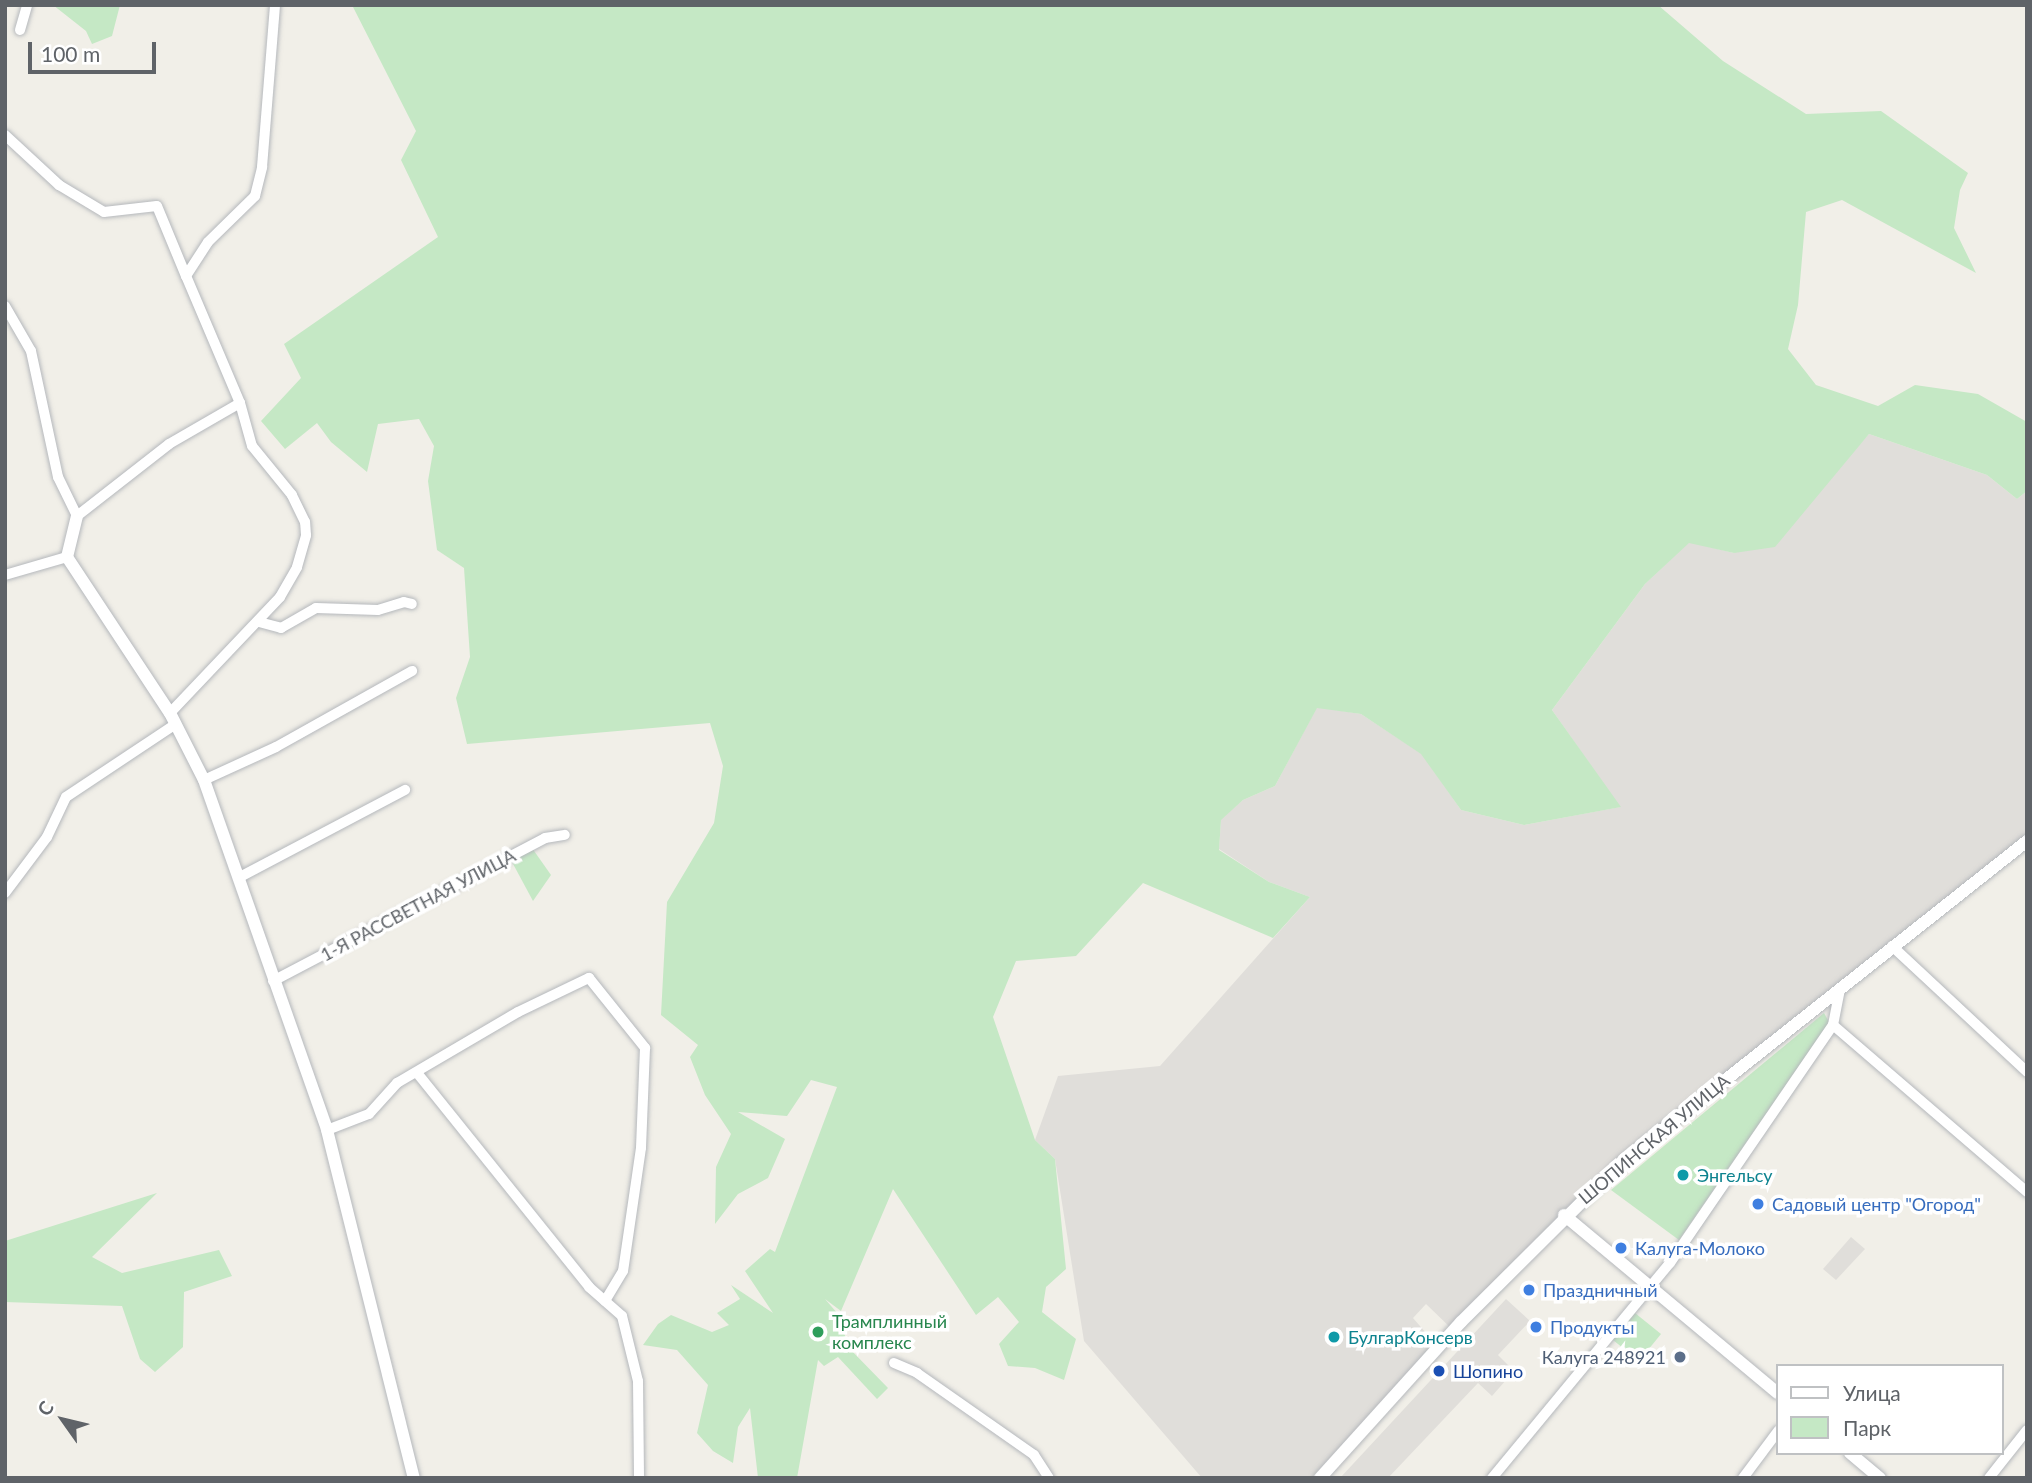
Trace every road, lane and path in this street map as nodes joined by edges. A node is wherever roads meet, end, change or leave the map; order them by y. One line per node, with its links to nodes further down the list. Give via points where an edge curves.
1 (27, 5): 3 (street)
2 (275, 5): 5 (street, via 262,167 255,196 208,242)
3 (20, 30)
4 (5, 135): 5 (street, via 59,185 104,212 157,206)
5 (186, 276): 7 (street)
6 (5, 306): 8 (street, via 31,351 58,477)
7 (240, 403): 8 (street, via 169,444); 12 (street, via 252,446 292,495 305,522 305,543 285,587)
8 (77, 516): 9 (street)
9 (67, 557): 10 (street); 14 (street)
10 (5, 575)
11 (412, 604): 12 (street, via 378,610 316,608 281,628)
12 (259, 622): 14 (street)
13 (412, 671): 15 (street, via 276,747)
14 (173, 719): 15 (street); 20 (street, via 65,797 47,837)
15 (204, 780): 19 (street)
16 (405, 790): 19 (street)
17 (565, 835): 22 (street, 1-Я РАССВЕТНАЯ УЛИЦА, via 545,838)
18 (2027, 841): 21 (street, ШОПИНСКАЯ УЛИЦА)
19 (238, 878): 22 (street)
20 (5, 893)
21 (1892, 946): 23 (street, ШОПИНСКАЯ УЛИЦА); 25 (street)
22 (273, 981): 27 (street)
23 (1840, 989): 24 (street); 29 (street, ШОПИНСКАЯ УЛИЦА, via 1623,1161)
24 (1833, 1025): 28 (street); 30 (street)
25 (2027, 1072)
26 (418, 1074): 27 (street, via 397,1083 369,1114); 31 (street); 31 (street, via 518,1012 589,978 645,1048 641,1149 623,1271)
27 (327, 1130): 37 (street)
28 (2027, 1192)
29 (1564, 1214): 30 (street); 40 (street, ШОПИНСКАЯ УЛИЦА)
30 (1649, 1289): 33 (street); 41 (street)
31 (605, 1301): 38 (street, via 622,1316 632,1346 638,1381)
32 (894, 1363): 39 (street, via 917,1373 1034,1455)
33 (1776, 1391)
34 (2027, 1430): 44 (street)
35 (1776, 1434): 42 (street)
36 (1852, 1455): 43 (street)
37 (414, 1478)
38 (639, 1478)
39 (1049, 1478)
40 (1320, 1478)
41 (1492, 1478)
42 (1743, 1478)
43 (1880, 1478)
44 (1989, 1478)

